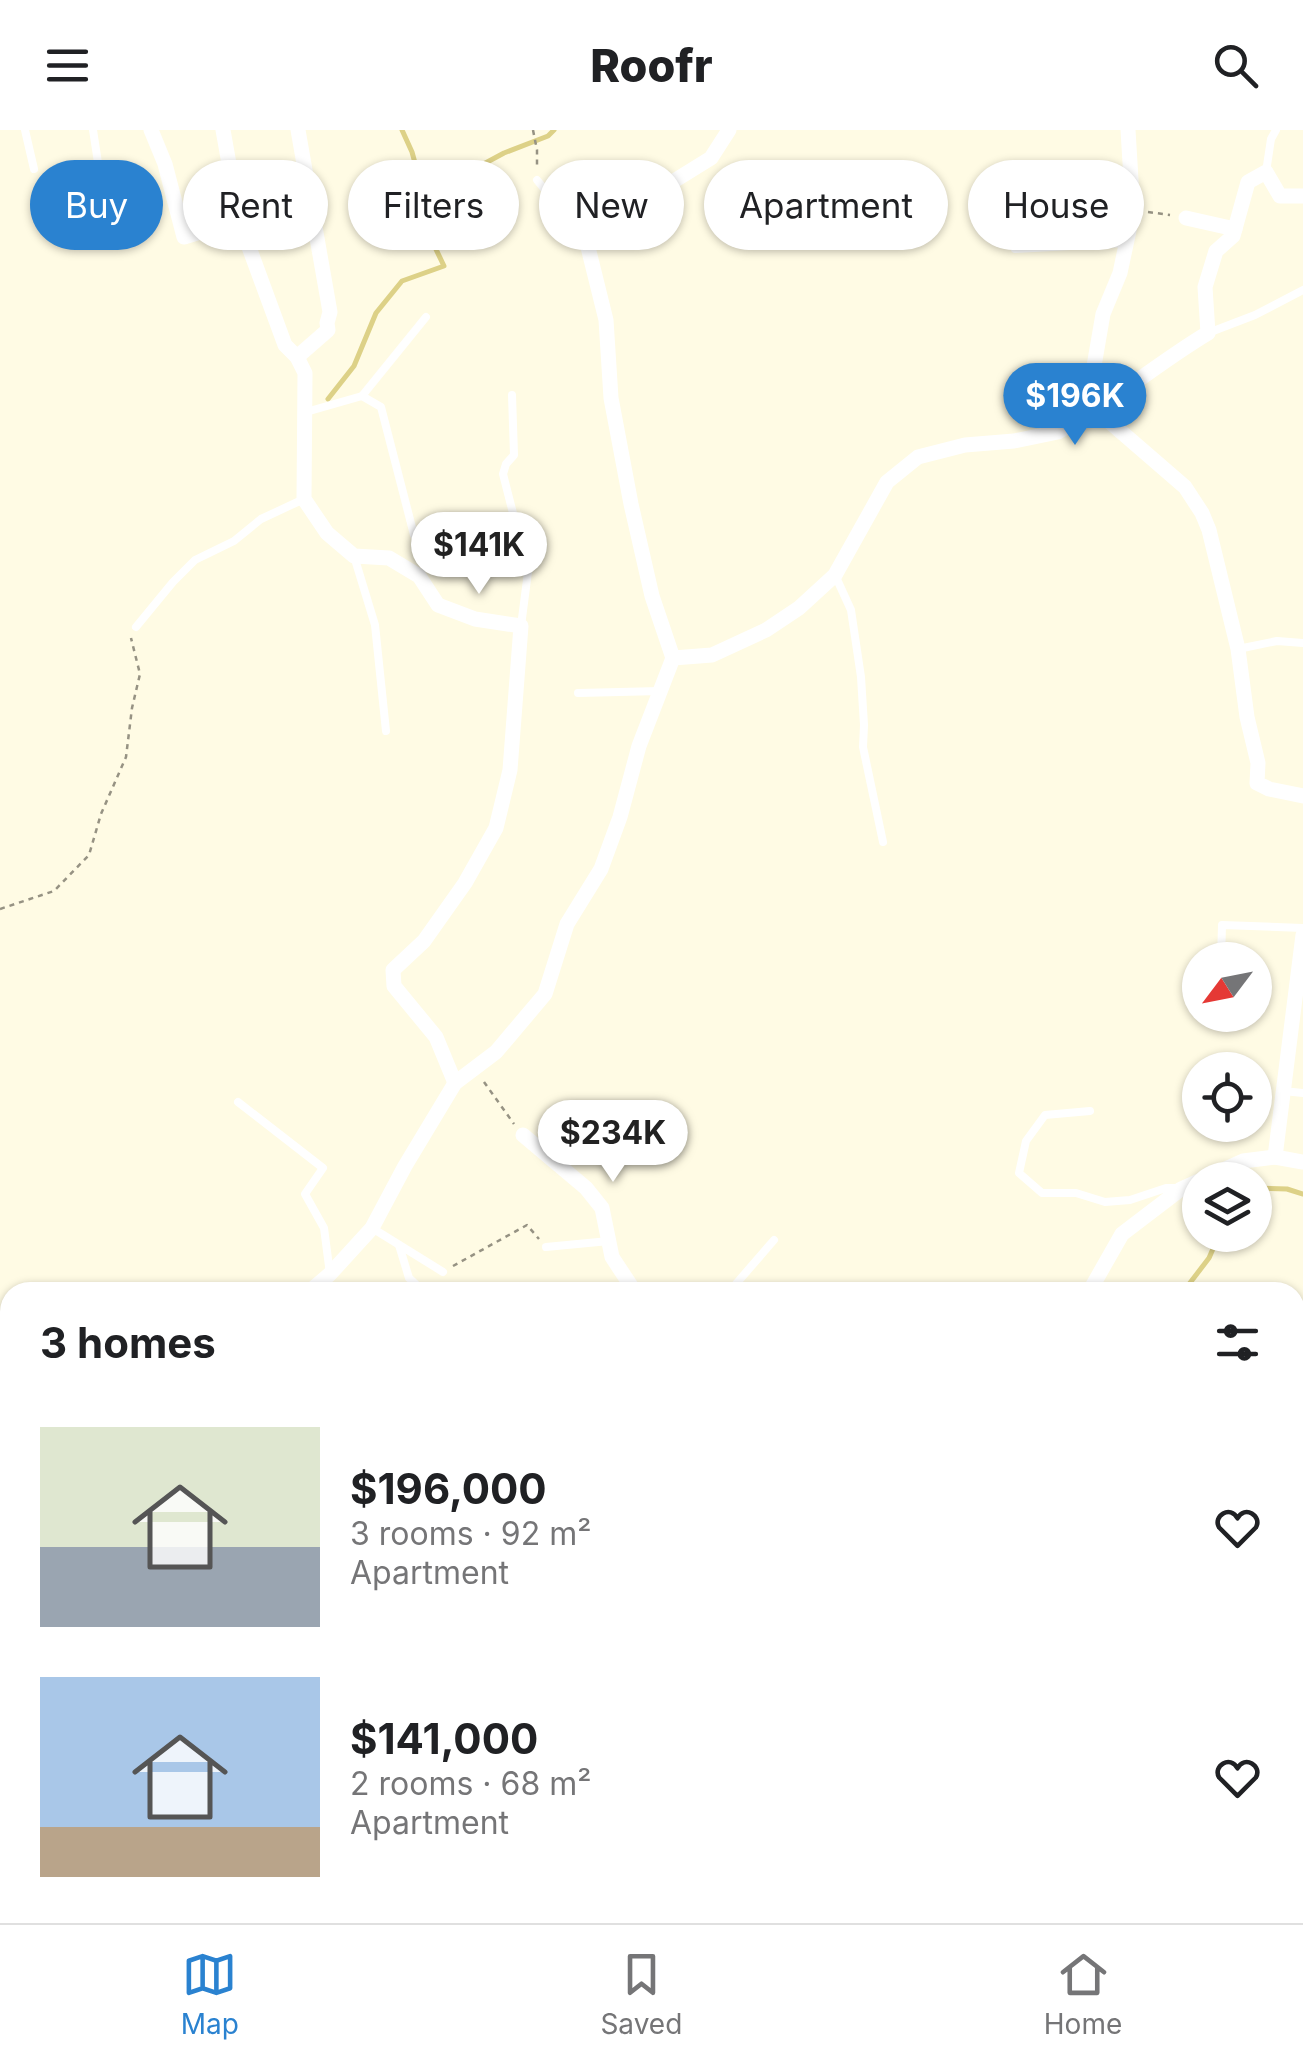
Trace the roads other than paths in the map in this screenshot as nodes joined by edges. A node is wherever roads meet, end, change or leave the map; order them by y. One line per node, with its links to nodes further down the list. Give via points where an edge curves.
1 (25, 130): 9 (lane)
2 (93, 130): 10 (lane)
3 (151, 130): 20 (street)
4 (223, 130): 11 (street)
5 (298, 130): 27 (street, via 330,312 328,330)
6 (729, 130): 14 (street, via 711,158)
7 (1128, 130): 12 (street)
8 (1276, 130): 13 (lane)
9 (32, 160)
10 (98, 160)
11 (228, 160)
12 (1130, 160)
13 (1266, 172): 17 (street, via 1280,196); 19 (street, via 1248,182)
14 (684, 175)
15 (537, 180): 16 (lane)
16 (539, 182)
17 (1303, 196)
18 (1186, 218): 19 (street)
19 (1235, 229): 26 (street, via 1216,252 1205,288)
20 (183, 233)
21 (250, 250): 27 (street, via 285,345)
22 (589, 250): 40 (street, via 606,320 611,398 631,504)
23 (1125, 250): 30 (street, via 1103,314 1094,366)
24 (1303, 290): 26 (lane)
25 (426, 317): 29 (lane)
26 (1208, 333): 30 (street)
27 (297, 356): 31 (street, via 305,373)
28 (512, 395): 36 (lane, via 514,456 503,474 528,572)
29 (362, 396): 31 (lane); 33 (lane, via 381,407)
30 (1096, 410): 35 (street, via 1058,432 918,457 887,482); 39 (street, via 1185,487 1202,513)
31 (306, 412): 32 (street)
32 (304, 499): 34 (street); 37 (lane, via 195,560)
33 (414, 535)
34 (354, 556): 36 (street, via 389,558 419,576 438,605 474,620); 43 (lane, via 374,625)
35 (834, 576): 40 (street, via 766,630 712,655); 45 (lane, via 851,610 863,746)
36 (521, 626): 48 (street, via 510,770 496,828 424,942 394,970 394,986 436,1036)
37 (136, 627)
38 (1303, 643): 39 (lane)
39 (1238, 649): 44 (street, via 1258,783)
40 (674, 658): 41 (street)
41 (661, 691): 42 (lane); 48 (street, via 601,869 567,924 545,994 496,1052)
42 (578, 693)
43 (386, 731)
44 (1303, 796)
45 (883, 842)
46 (1303, 932): 47 (lane, via 1222,925); 49 (street)
47 (1222, 942)
48 (454, 1083): 57 (street)
49 (1283, 1091): 50 (lane); 54 (street)
50 (1303, 1093)
51 (238, 1102): 63 (lane, via 324,1168 304,1194 324,1228)
52 (1090, 1110): 56 (lane, via 1045,1115 1026,1141 1019,1173 1042,1192 1105,1202)
53 (524, 1134): 58 (street, via 586,1188 602,1208)
54 (1275, 1157): 55 (street); 56 (street, via 1243,1161)
55 (1303, 1162)
56 (1181, 1188): 68 (street, via 1122,1234)
57 (372, 1228): 60 (lane); 63 (street)
58 (609, 1240): 61 (lane); 66 (street)
59 (774, 1240): 67 (lane)
60 (399, 1244): 62 (lane); 65 (lane)
61 (546, 1247)
62 (443, 1272)
63 (330, 1274): 64 (street)
64 (321, 1282)
65 (413, 1282)
66 (629, 1282)
67 (738, 1282)
68 (1095, 1282)

